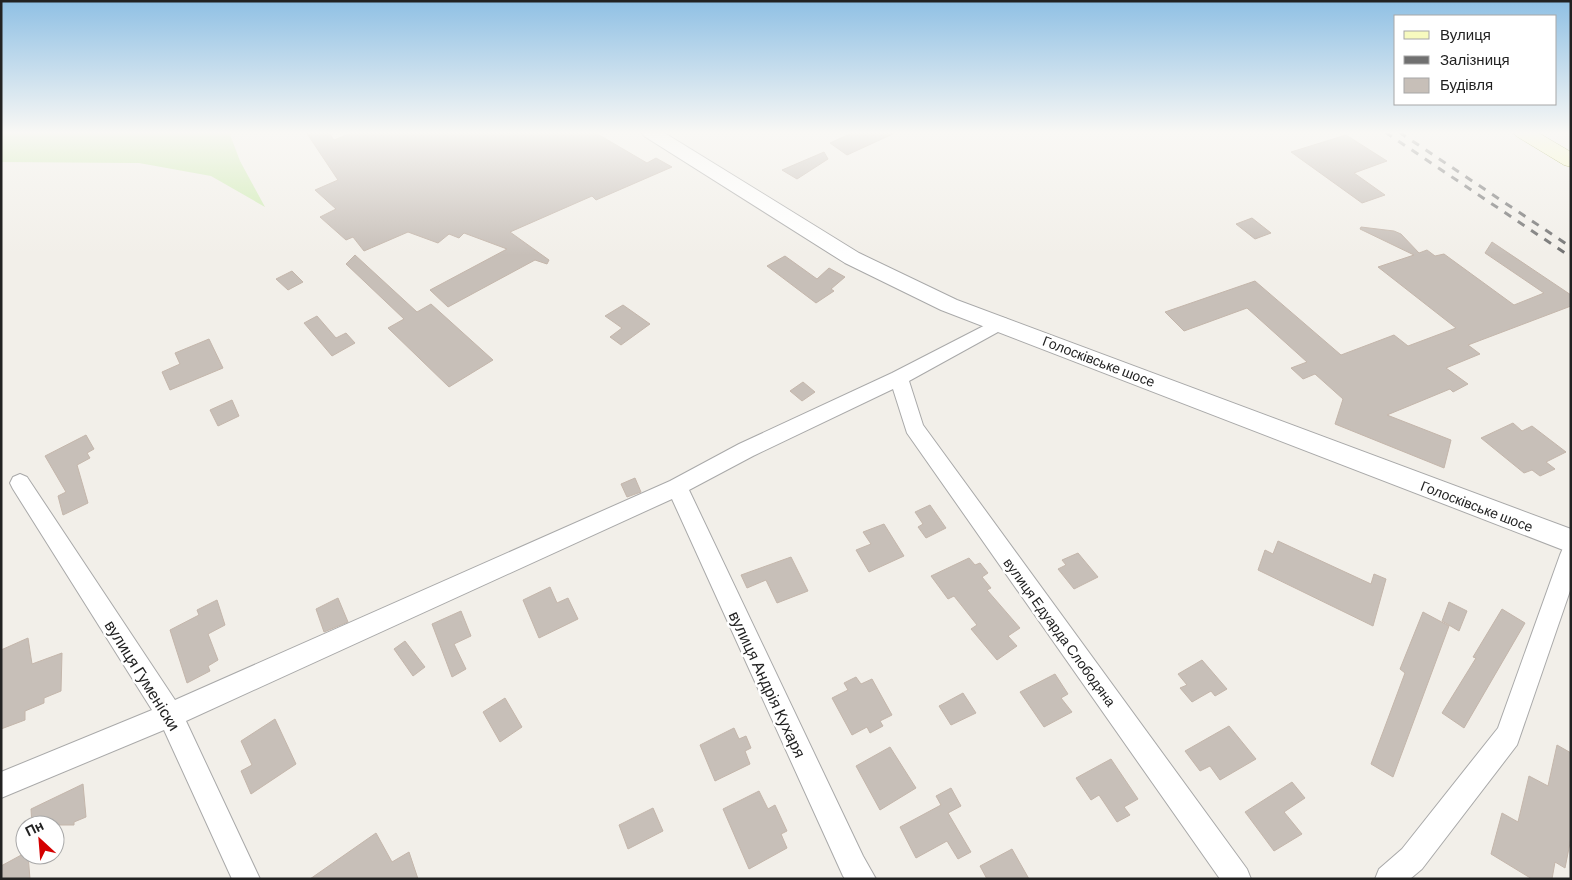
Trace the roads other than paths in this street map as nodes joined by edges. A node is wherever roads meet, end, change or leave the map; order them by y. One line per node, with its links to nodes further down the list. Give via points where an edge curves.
1 (716, 173): 2 (street, Голосківське шосе, via 852,258 949,305)
2 (1001, 323): 3 (street); 6 (street, Голосківське шосе)
3 (899, 378): 5 (street, via 746,450); 12 (street, вулиця Едуарда Слободяна, via 914,428)
4 (20, 483): 8 (street, вулиця Гуменіски)
5 (677, 488): 8 (street); 11 (street, вулиця Андрія Кухаря, via 853,866)
6 (1571, 541)
7 (1571, 555): 13 (street, via 1508,736 1412,859)
8 (170, 715): 9 (street); 10 (street, вулиця Гуменіски)
9 (1, 785)
10 (246, 879)
11 (862, 879)
12 (1237, 879)
13 (1389, 879)

